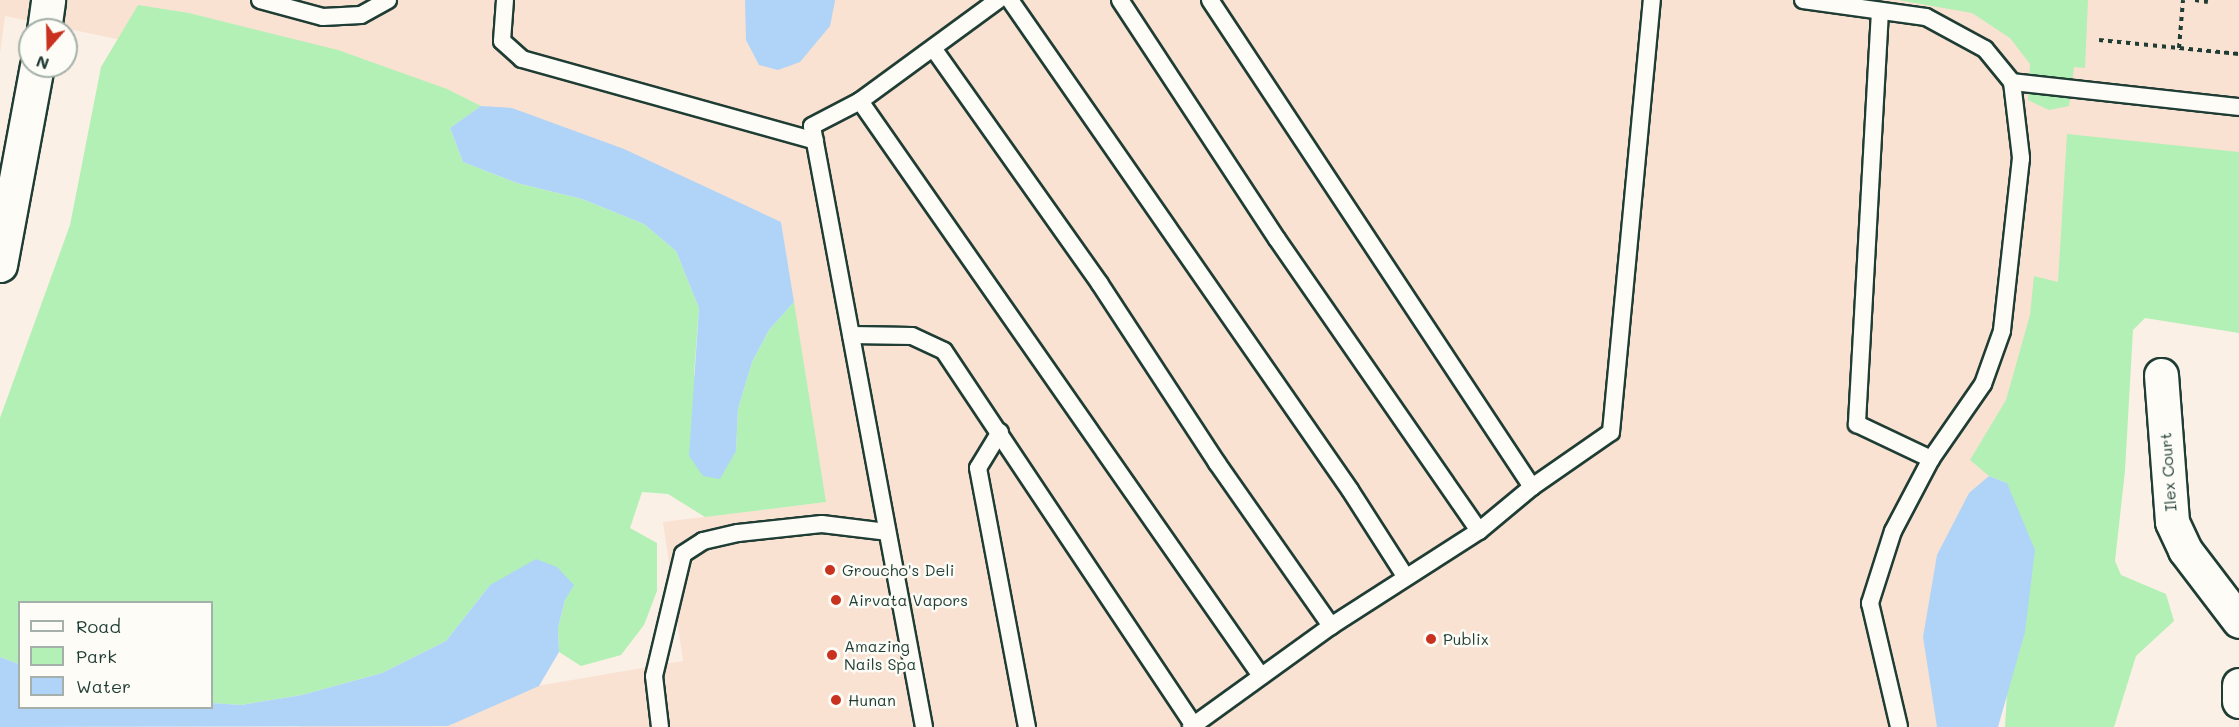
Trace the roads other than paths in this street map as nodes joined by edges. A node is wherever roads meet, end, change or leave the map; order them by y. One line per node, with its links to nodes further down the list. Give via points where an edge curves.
1 (48, 0): 12 (street)
2 (260, 0): 3 (lane, via 323,17 361,15)
3 (388, 0)
4 (505, 0): 18 (lane, via 502,41 522,59)
5 (998, 0): 13 (lane)
6 (1010, 0): 28 (lane, via 1350,490)
7 (1120, 0): 25 (lane, via 1277,238)
8 (1210, 0): 24 (lane)
9 (1652, 0): 24 (lane, via 1611,432)
10 (1803, 0): 11 (lane)
11 (1880, 11): 15 (lane, via 1936,22 1985,49); 23 (lane, via 1857,424)
12 (46, 18)
13 (933, 48): 16 (lane); 31 (lane, via 1100,284 1217,463)
14 (35, 78): 19 (street)
15 (2012, 82): 17 (lane); 23 (lane, via 2021,158 2002,331 1983,384)
16 (860, 101): 18 (lane, via 812,126); 32 (lane)
17 (2239, 107)
18 (815, 141): 20 (lane)
19 (0, 265)
20 (851, 335): 22 (lane, via 912,336 944,351); 26 (lane)
21 (2161, 375): 27 (street, Ilex Court, via 2172,522)
22 (1000, 432): 35 (lane); 38 (lane, via 978,468)
23 (1931, 459): 39 (lane, via 1893,531 1870,603)
24 (1533, 487): 25 (lane)
25 (1479, 531): 28 (lane)
26 (887, 532): 36 (lane, via 822,524 738,532 703,541 683,554 654,676); 37 (lane)
27 (2186, 550): 29 (street); 30 (street, Ilex Court)
28 (1405, 576): 31 (lane)
29 (2239, 581)
30 (2239, 621)
31 (1331, 626): 32 (lane)
32 (1261, 676): 35 (lane)
33 (2239, 685): 34 (street)
34 (2239, 701)
35 (1192, 726)
36 (660, 727)
37 (924, 727)
38 (1027, 727)
39 (1899, 727)

